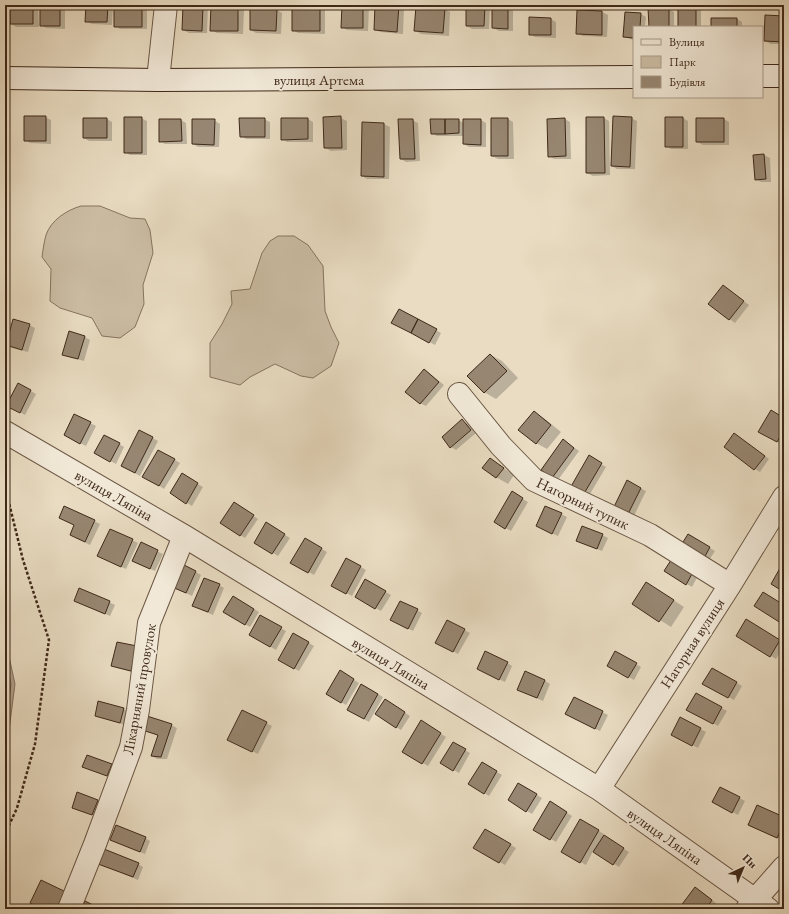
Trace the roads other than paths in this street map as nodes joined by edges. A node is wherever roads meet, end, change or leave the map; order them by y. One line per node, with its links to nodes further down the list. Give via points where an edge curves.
1 (166, 5): 6 (street)
2 (763, 76): 3 (street)
3 (784, 76)
4 (633, 77): 6 (street, вулиця Артема)
5 (5, 78): 6 (street, вулиця Артема)
6 (158, 80)
7 (459, 394): 11 (street, Нагорний тупик, via 501,446 534,480 650,535)
8 (5, 432): 10 (street, вулиця Ляпіна)
9 (784, 497): 11 (street, Нагорная вулиця)
10 (184, 536): 12 (street, вулиця Ляпіна); 15 (street, Лікарняний провулок, via 149,623 131,747)
11 (730, 584): 12 (street, Нагорная вулиця)
12 (599, 789): 14 (street, вулиця Ляпіна)
13 (784, 867): 14 (street)
14 (756, 906)
15 (69, 909)

